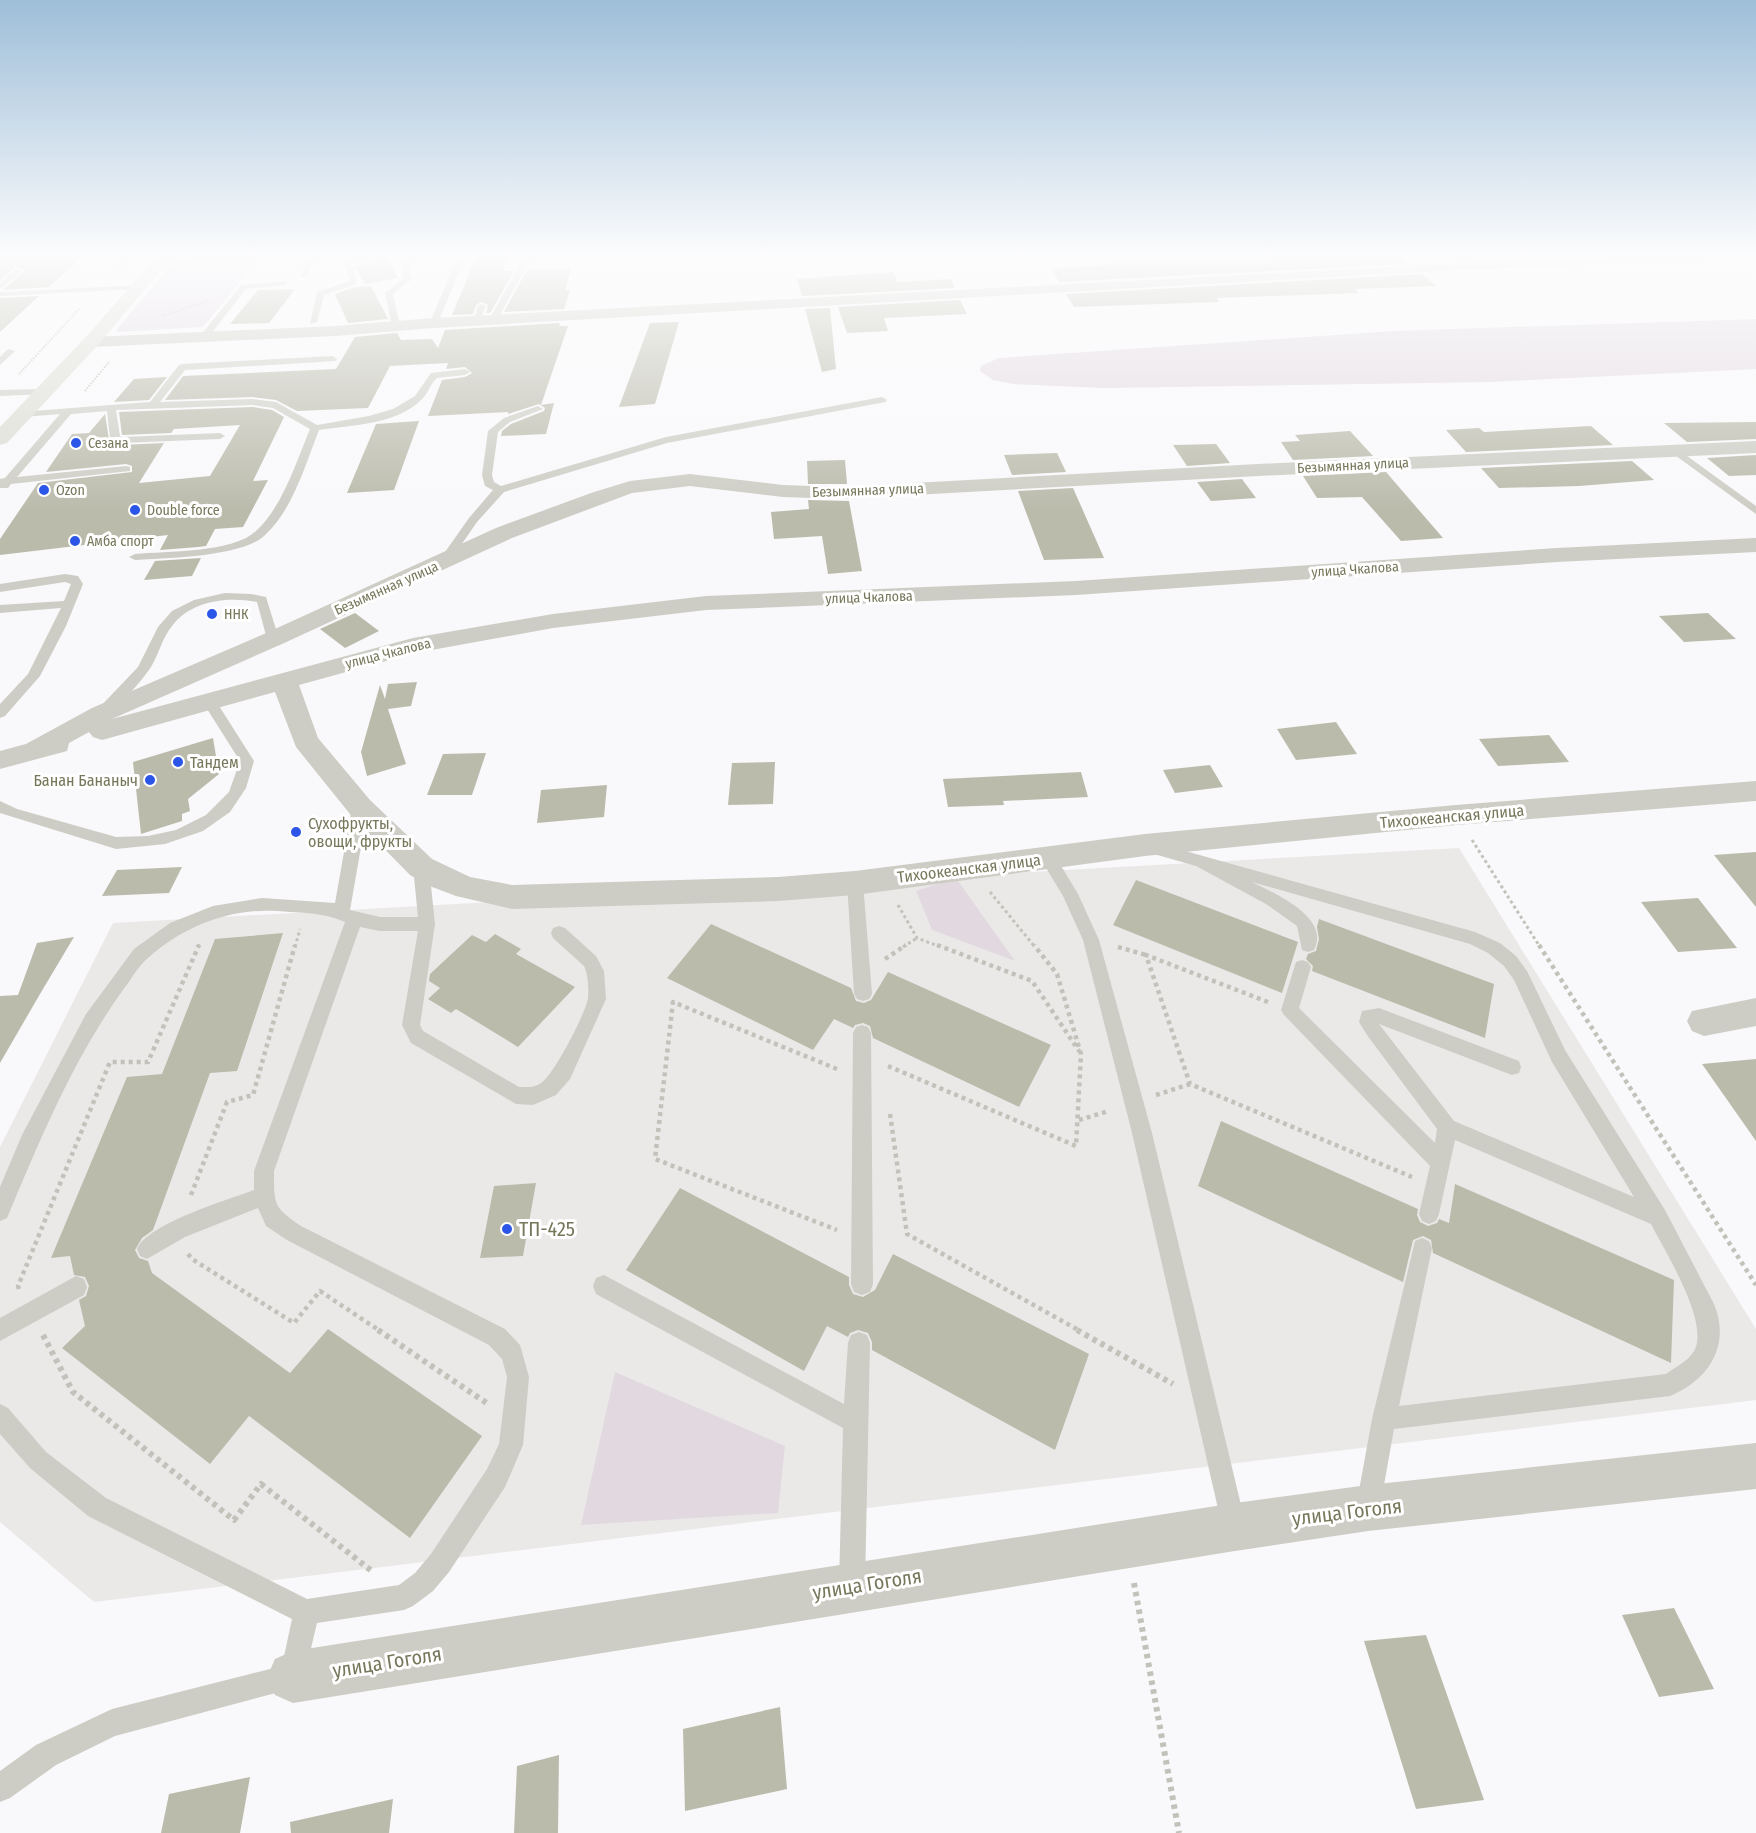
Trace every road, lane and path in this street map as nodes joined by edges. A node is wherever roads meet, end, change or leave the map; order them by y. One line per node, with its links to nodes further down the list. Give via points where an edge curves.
1 (49, 341): 9 (path)
2 (124, 341): 3 (street)
3 (91, 342): 8 (main road)
4 (11, 351): 6 (lane)
5 (333, 359): 11 (lane, via 182,367)
6 (0, 362)
7 (465, 372): 16 (lane, via 434,375 419,397 396,411)
8 (44, 392): 9 (lane); 15 (main road)
9 (0, 393)
10 (882, 400): 23 (lane, via 666,440)
11 (153, 405): 12 (lane); 16 (lane, via 276,405)
12 (111, 408): 14 (lane); 17 (lane, via 112,429 115,438 121,440)
13 (538, 409): 23 (lane, via 507,420 493,431 487,475 489,484)
14 (68, 411): 15 (lane); 22 (lane)
15 (23, 414): 18 (main road)
16 (315, 428): 27 (lane, via 293,480 260,534 228,547)
17 (220, 436)
18 (0, 439)
19 (1756, 447): 20 (street, Безымянная улица)
20 (1676, 451): 25 (lane); 28 (street, Безымянная улица, via 841,493 682,480 630,487 598,497 546,515)
21 (126, 469): 22 (lane)
22 (4, 482): 24 (lane)
23 (500, 489): 28 (lane)
24 (0, 491)
25 (1756, 512)
26 (1756, 545): 33 (street, улица Чкалова, via 1076,588 706,603 485,632 413,646)
27 (135, 557)
28 (444, 562): 32 (street, Безымянная улица)
29 (0, 588): 30 (lane, via 74,579 77,584)
30 (69, 604): 31 (lane); 35 (lane, via 33,676)
31 (0, 609)
32 (273, 639): 36 (street, Безымянная улица); 36 (lane, via 262,600 248,595 202,601 168,621 147,663)
33 (284, 680): 34 (street, улица Чкалова); 41 (street, Тихоокеанская улица, via 306,741)
34 (209, 700): 37 (street, улица Чкалова); 40 (lane, via 247,761 234,796 209,820 192,829 132,844 12,813)
35 (0, 713)
36 (101, 714): 37 (street, Безымянная улица)
37 (36, 750): 38 (street, улица Чкалова)
38 (0, 760)
39 (1756, 791): 42 (street, Тихоокеанская улица)
40 (0, 806)
41 (360, 807): 46 (street, Тихоокеанская улица); 49 (lane)
42 (1456, 816): 43 (street, Тихоокеанская улица); 76 (path)
43 (1145, 845): 44 (street, Тихоокеанская улица); 45 (lane)
44 (1048, 858): 47 (street, Тихоокеанская улица); 81 (lane, via 1070,894 1090,940 1143,1133)
45 (1201, 861): 52 (lane, via 1298,917 1308,928); 71 (lane, via 1442,929 1494,948 1521,976 1558,1056)
46 (421, 867): 48 (street, Тихоокеанская улица, via 467,888 512,897); 50 (lane)
47 (969, 867): 48 (street, Тихоокеанская улица); 60 (path, via 1057,974)
48 (855, 883): 54 (lane)
49 (347, 916): 50 (lane, via 380,924); 68 (lane, via 264,1171); 69 (lane, via 311,905 262,904 213,912 176,928 141,954 92,1019 29,1141)
50 (426, 924): 51 (lane, via 412,1011 411,1025 417,1037 516,1095 533,1096 549,1089 563,1073 597,999 595,971 590,961)
51 (559, 933)
52 (1308, 945)
53 (1302, 967): 56 (lane)
54 (863, 975): 55 (lane); 60 (path, via 917,938 1032,981)
55 (863, 994)
56 (1290, 1010): 66 (lane); 67 (path, via 1146,955 1190,1084)
57 (1756, 1012): 58 (street)
58 (1704, 1021)
59 (862, 1033): 75 (lane)
60 (1081, 1054): 63 (path, via 1076,1146 883,1064)
61 (1512, 1067): 65 (lane, via 1378,1016 1368,1016 1373,1030)
62 (842, 1071): 72 (path, via 673,1002 655,1159)
63 (885, 1075)
64 (890, 1109): 81 (path, via 907,1234)
65 (1448, 1127): 66 (lane); 71 (lane)
66 (1441, 1163): 67 (lane)
67 (1435, 1187): 70 (lane)
68 (264, 1196): 74 (lane, via 178,1229); 91 (lane, via 273,1219 294,1233 497,1337 512,1353 518,1377 511,1445 496,1478 440,1563)
69 (0, 1211)
70 (1429, 1214)
71 (1658, 1217): 83 (lane, via 1706,1312 1709,1344 1688,1374 1671,1385)
72 (838, 1230)
73 (1422, 1248): 83 (lane)
74 (147, 1249)
75 (862, 1284)
76 (1756, 1284)
77 (604, 1286): 84 (lane)
78 (76, 1287): 79 (lane)
79 (0, 1330)
80 (859, 1343): 84 (lane)
81 (1203, 1401): 88 (lane)
82 (0, 1416): 92 (lane, via 38,1460 97,1507)
83 (1384, 1419): 87 (lane)
84 (855, 1422): 90 (lane)
85 (1756, 1466): 87 (street, улица Гоголя)
86 (261, 1484): 91 (path)
87 (1368, 1508): 88 (street, улица Гоголя)
88 (1235, 1527): 89 (street, улица Гоголя)
89 (1126, 1542): 90 (street, улица Гоголя); 95 (path)
90 (852, 1587): 93 (street, улица Гоголя)
91 (404, 1597): 92 (lane)
92 (306, 1612): 93 (lane)
93 (293, 1677): 94 (lane, улица Гоголя, via 112,1723 46,1755)
94 (0, 1788)
95 (1179, 1833)

